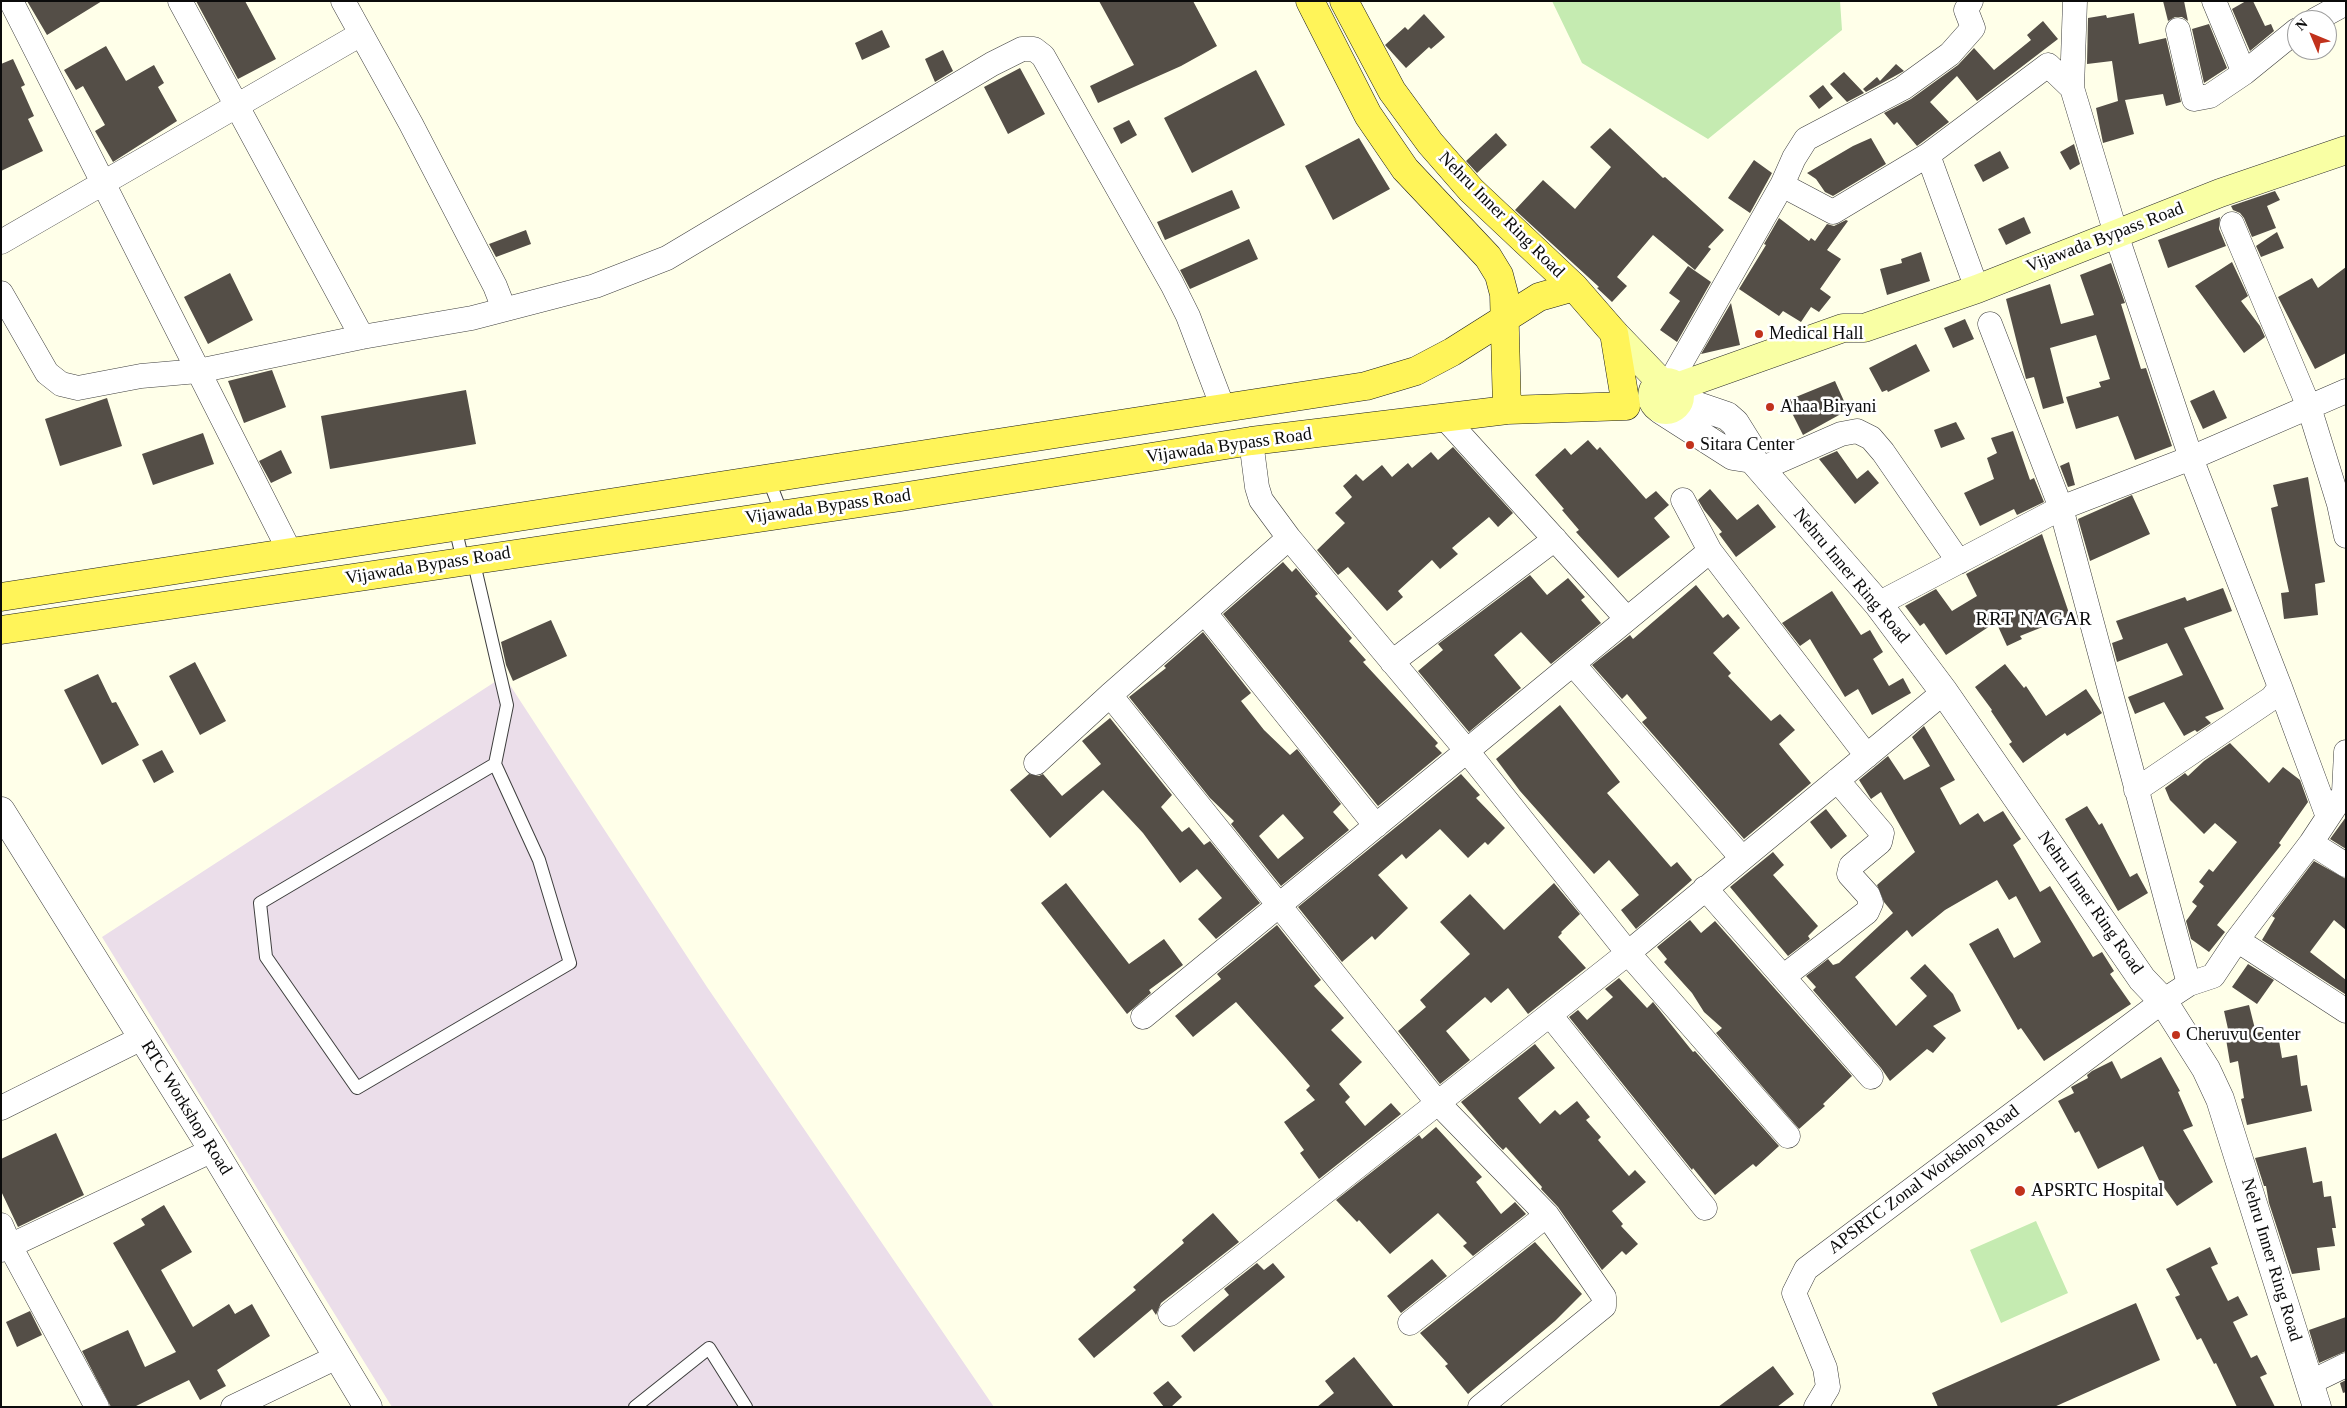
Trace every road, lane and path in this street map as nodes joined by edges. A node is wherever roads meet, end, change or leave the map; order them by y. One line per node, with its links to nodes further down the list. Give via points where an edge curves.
1 (11, 1): 19 (street)
2 (180, 1): 16 (street)
3 (343, 1): 12 (street)
4 (1310, 1): 28 (main road, Nehru Inner Ring Road, via 1368,115 1405,169 1488,256 1499,275 1504,294)
5 (1344, 1): 24 (main road, Nehru Inner Ring Road, via 1392,91 1430,143 1472,190)
6 (1971, 1): 20 (street, via 1966,10 1973,28 1950,54 1903,88 1806,139)
7 (2075, 1): 15 (street)
8 (2214, 1): 14 (street)
9 (2346, 3): 10 (street)
10 (2334, 10)
11 (2178, 30): 14 (street, via 2194,99 2210,96)
12 (361, 34): 16 (street); 27 (street, via 495,286)
13 (2287, 38): 14 (street)
14 (2244, 72)
15 (2072, 88): 18 (street, via 2048,65); 22 (street)
16 (236, 106): 19 (street); 31 (street)
17 (2346, 150): 22 (main road, Vijawada Bypass Road, via 2220,193)
18 (1928, 155): 20 (street, via 1833,212); 25 (street)
19 (103, 183): 23 (street); 32 (street)
20 (1782, 185): 34 (street)
21 (2232, 224): 37 (street)
22 (2116, 234): 25 (main road, Vijawada Bypass Road); 41 (street)
23 (1, 242)
24 (1574, 287): 28 (main road, Vijawada Bypass Road, via 1539,297); 30 (main road, Nehru Inner Ring Road)
25 (1977, 288): 34 (main road, Vijawada Bypass Road, via 1864,328 1843,328)
26 (1, 293): 32 (street, via 47,373 61,384 78,388 141,376)
27 (504, 309): 31 (street, via 472,318); 36 (street, via 595,286 667,258 992,64 1022,49 1034,49 1044,56 1172,284 1188,316)
28 (1504, 319): 36 (main road, Vijawada Bypass Road, via 1416,371 1366,386); 38 (main road, Nehru Inner Ring Road)
29 (1990, 324): 45 (street)
30 (1614, 332): 34 (main road); 35 (main road)
31 (362, 337): 32 (street)
32 (198, 371): 52 (street)
33 (2346, 391): 37 (street)
34 (1668, 395): 35 (main road, Vijawada Bypass Road); 42 (street, Nehru Inner Ring Road, via 1727,416 1750,446)
35 (1626, 406): 38 (main road, Vijawada Bypass Road)
36 (1223, 408): 43 (main road, Vijawada Bypass Road)
37 (2309, 408): 41 (street); 48 (street)
38 (1507, 410): 39 (main road, Vijawada Bypass Road)
39 (1446, 418): 40 (main road, Vijawada Bypass Road); 50 (street)
40 (1251, 441): 46 (main road, Vijawada Bypass Road); 49 (street, via 1256,487 1261,500)
41 (2191, 458): 45 (street); 62 (street)
42 (1756, 464): 54 (street, via 1841,434 1857,431 1864,434 1883,452); 56 (street, Nehru Inner Ring Road)
43 (768, 478): 46 (lane); 47 (main road, Vijawada Bypass Road)
44 (1683, 500): 51 (street)
45 (2062, 508): 54 (street); 71 (street)
46 (782, 514): 53 (main road, Vijawada Bypass Road)
47 (455, 527): 52 (main road, Vijawada Bypass Road); 53 (lane)
48 (2346, 536)
49 (1289, 538): 57 (street); 60 (street)
50 (1556, 539): 58 (street); 60 (street)
51 (1710, 551): 58 (street); 67 (street)
52 (290, 552): 55 (main road, Vijawada Bypass Road)
53 (468, 560): 59 (main road, Vijawada Bypass Road); 69 (lane, via 507,705)
54 (1959, 562): 56 (street)
55 (1, 597)
56 (1878, 604): 63 (street, Nehru Inner Ring Road)
57 (1205, 613): 64 (street); 75 (street)
58 (1627, 620): 61 (street)
59 (1, 630)
60 (1392, 662): 65 (street)
61 (1573, 664): 65 (street); 77 (street)
62 (2280, 687): 71 (street, via 2272,698); 74 (street)
63 (1944, 692): 67 (street); 85 (street, Nehru Inner Ring Road, via 2142,979)
64 (1110, 695): 68 (street); 80 (street)
65 (1467, 751): 75 (street); 82 (street)
66 (2346, 752): 72 (street)
67 (1867, 756): 70 (street)
68 (1036, 763)
69 (495, 764): 69 (lane, via 539,860 570,963 357,1088 266,957 260,903)
70 (1837, 780): 77 (street); 83 (street, via 1882,833 1880,842 1851,866 1849,874 1871,903 1866,912)
71 (2136, 790): 84 (street)
72 (2345, 791): 74 (street, APSRTC Zonal Workshop Road)
73 (1, 811): 89 (street, RTC Workshop Road)
74 (2328, 817): 76 (street, APSRTC Zonal Workshop Road)
75 (1376, 826): 80 (street)
76 (2311, 843): 78 (street); 81 (street, APSRTC Zonal Workshop Road)
77 (1742, 858): 79 (street)
78 (2346, 865)
79 (1705, 888): 82 (street); 83 (street)
80 (1280, 904): 88 (street); 91 (street)
81 (2237, 940): 84 (street, APSRTC Zonal Workshop Road, via 2213,976); 86 (street)
82 (1628, 952): 87 (street); 93 (street)
83 (1783, 977): 90 (street)
84 (2189, 984): 85 (street, APSRTC Zonal Workshop Road)
85 (2163, 1001): 102 (street, Nehru Inner Ring Road, via 2206,1069 2220,1099); 109 (street, APSRTC Zonal Workshop Road, via 1806,1269 1794,1294 1825,1368 1828,1387)
86 (2346, 1011)
87 (1550, 1015): 91 (street); 95 (street)
88 (1143, 1017)
89 (142, 1038): 92 (street); 94 (street, RTC Workshop Road)
90 (1871, 1077)
91 (1437, 1102): 96 (street); 98 (street)
92 (1, 1108)
93 (1788, 1136)
94 (213, 1150): 97 (street); 100 (street, RTC Workshop Road)
95 (1705, 1208)
96 (1547, 1214): 99 (street); 108 (street, via 1604,1297 1604,1306)
97 (4, 1240): 103 (street)
98 (1170, 1314)
99 (1410, 1323)
100 (338, 1357): 104 (street); 105 (street, RTC Workshop Road)
101 (2346, 1365): 102 (street)
102 (2313, 1395)
103 (97, 1407)
104 (233, 1407)
105 (368, 1407)
106 (635, 1407): 107 (lane, via 709,1348)
107 (746, 1407)
108 (1480, 1407)
109 (1816, 1407)

